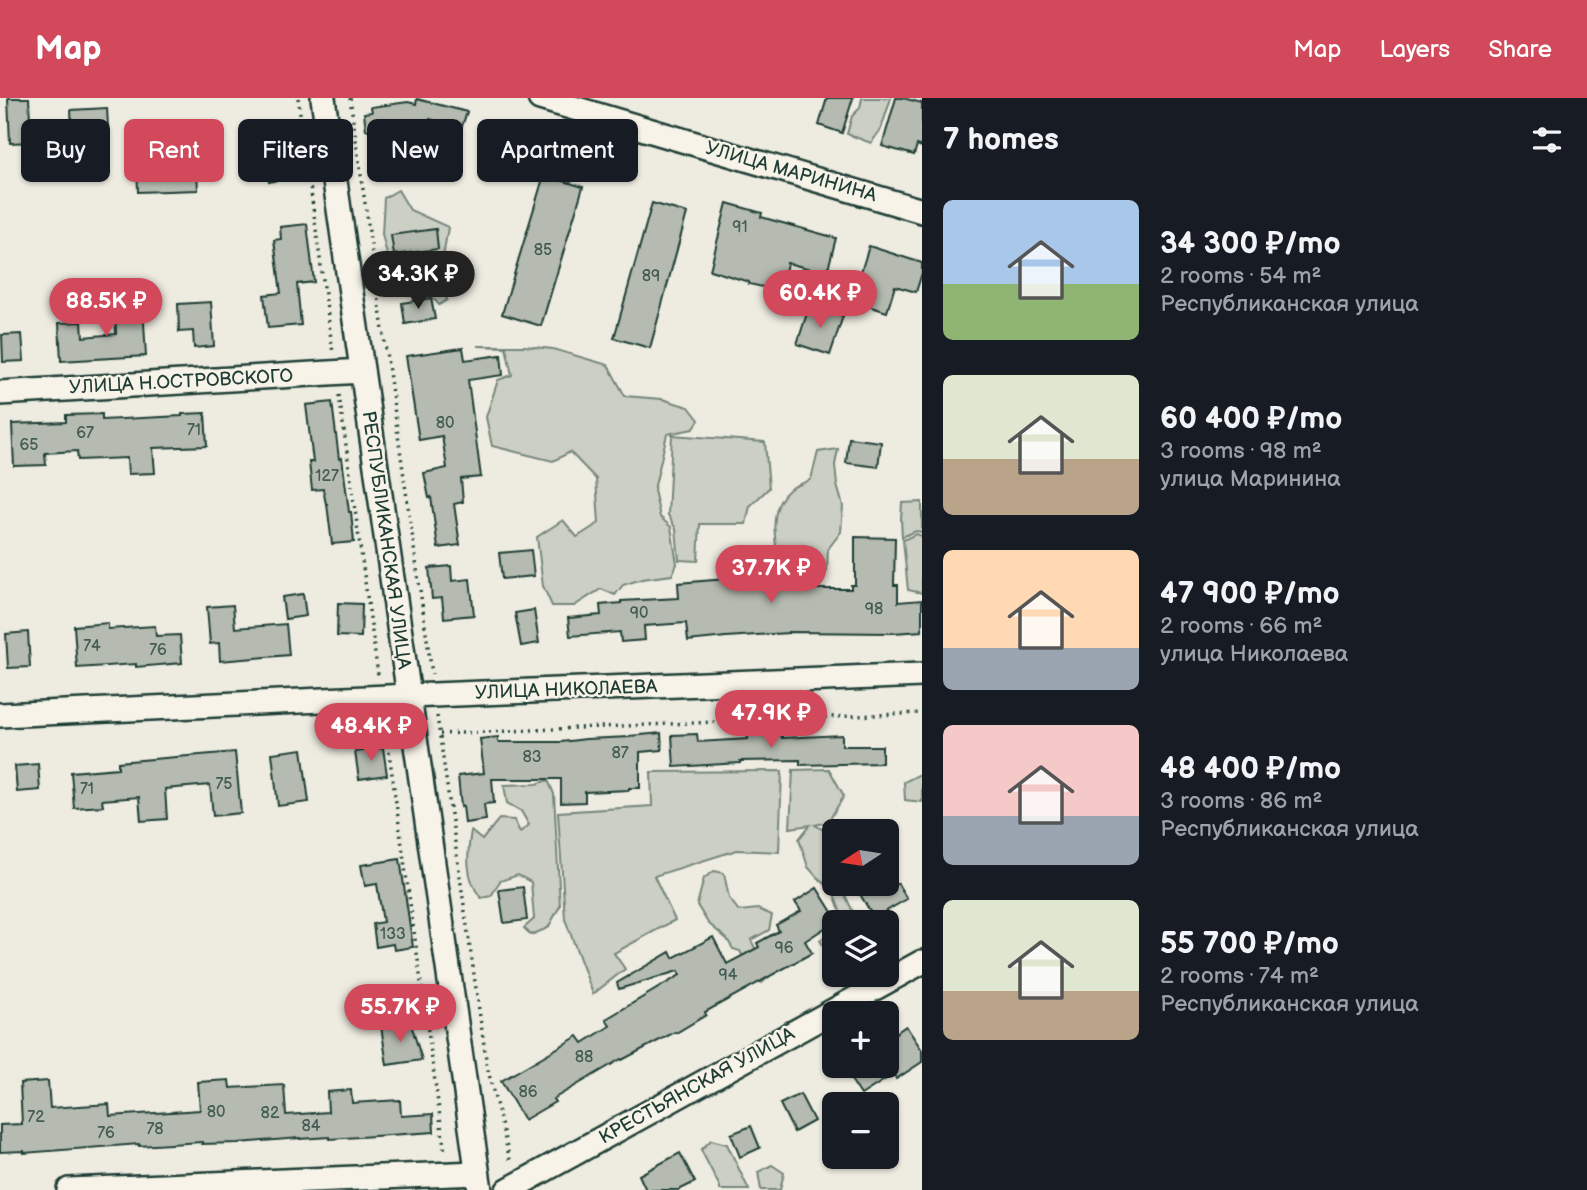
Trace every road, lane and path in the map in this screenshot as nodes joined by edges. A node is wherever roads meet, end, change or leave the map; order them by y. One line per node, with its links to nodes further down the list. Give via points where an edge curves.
1 (298, 98): 7 (path)
2 (323, 98): 6 (street, РЕСПУБЛИКАНСКАЯ УЛИЦА)
3 (350, 98): 10 (path)
4 (540, 98): 5 (street, УЛИЦА МАРИНИНА)
5 (922, 211)
6 (362, 371): 7 (street, УЛИЦА Н.ОСТРОВСКОГО); 11 (street, РЕСПУБЛИКАНСКАЯ УЛИЦА)
7 (336, 373): 8 (street, УЛИЦА Н.ОСТРОВСКОГО); 12 (path)
8 (0, 393)
9 (922, 675): 10 (street, УЛИЦА НИКОЛАЕВА)
10 (435, 695): 11 (street, УЛИЦА НИКОЛАЕВА); 15 (path)
11 (409, 696): 12 (street, УЛИЦА НИКОЛАЕВА); 18 (street, РЕСПУБЛИКАНСКАЯ УЛИЦА)
12 (381, 697): 14 (street, УЛИЦА НИКОЛАЕВА); 17 (path)
13 (922, 713): 15 (path)
14 (0, 715)
15 (440, 734): 19 (path, via 487,1066)
16 (922, 962): 19 (street, КРЕСТЬЯНСКАЯ УЛИЦА)
17 (448, 1175): 18 (street); 20 (street)
18 (478, 1182)
19 (512, 1188)
20 (69, 1190)

